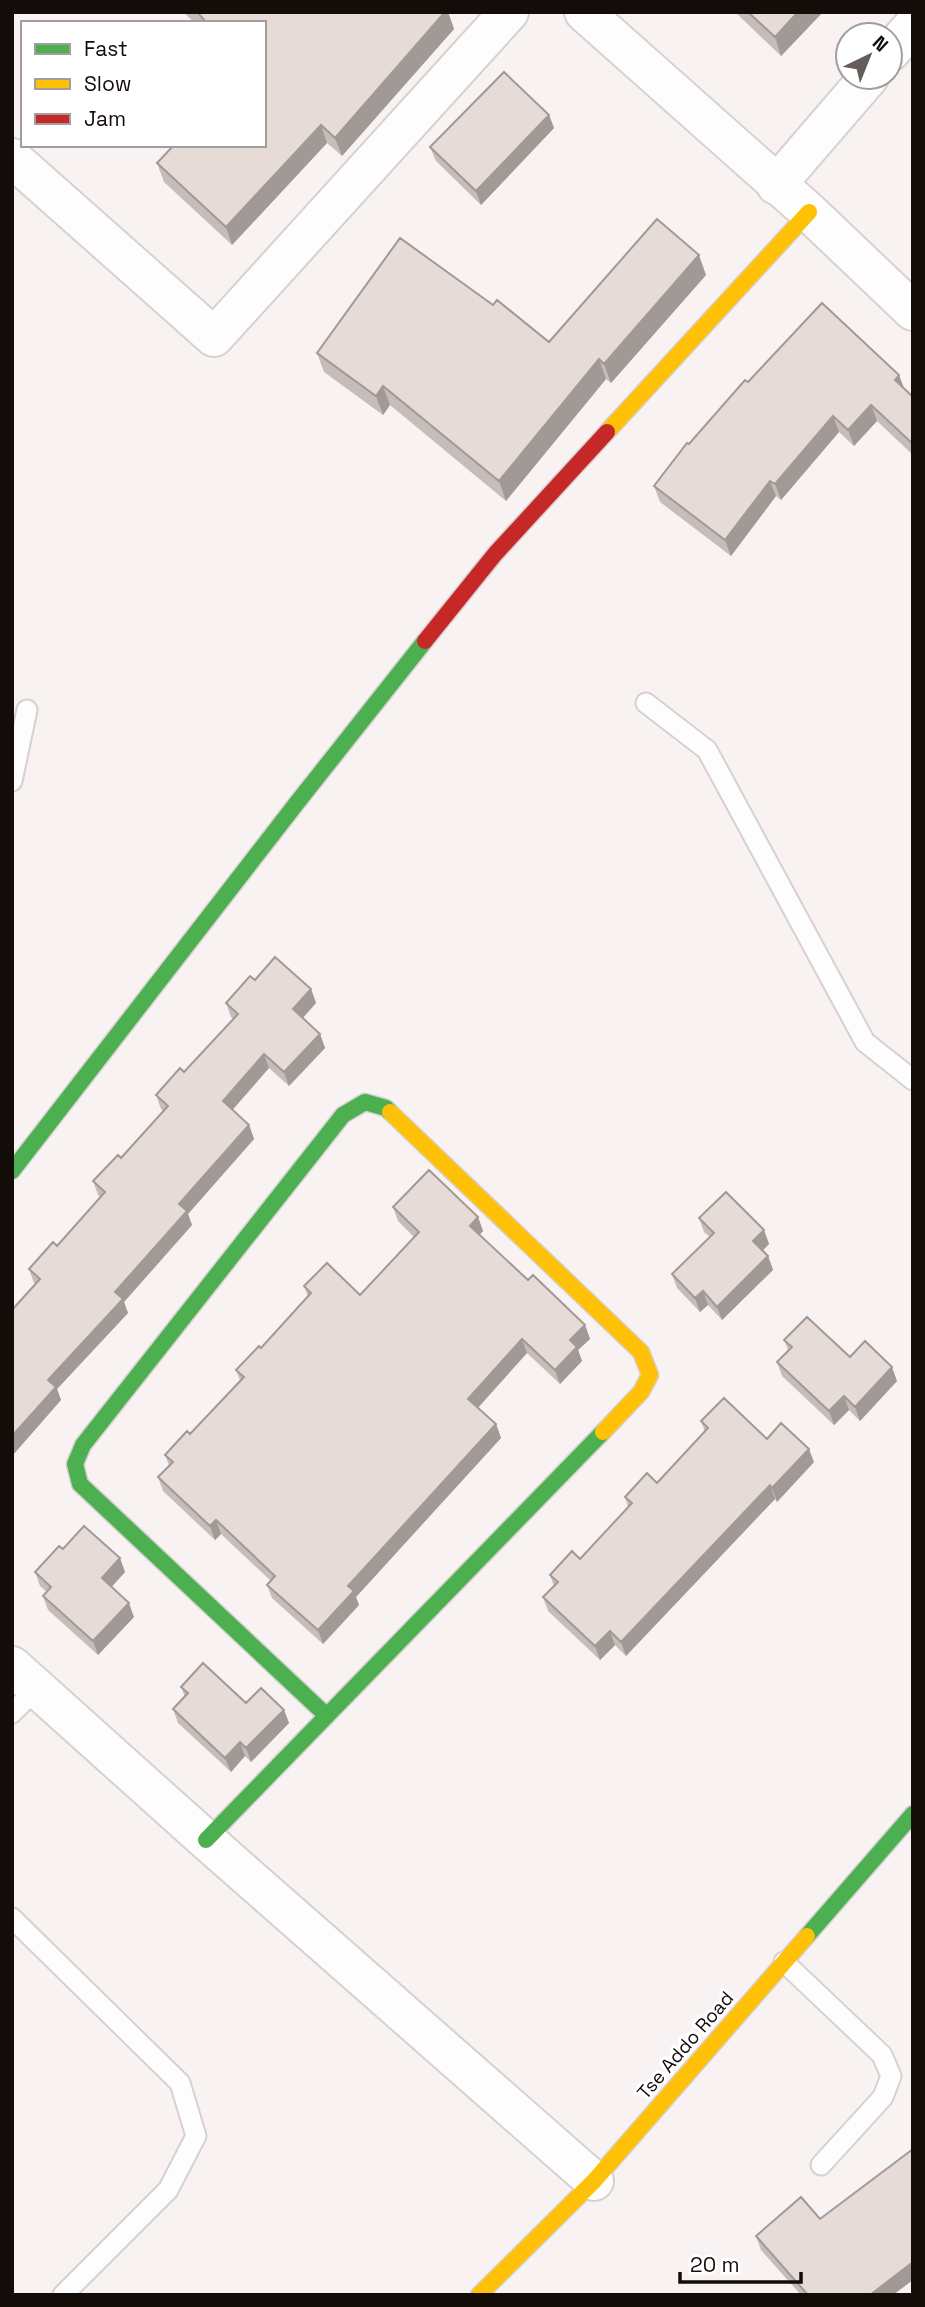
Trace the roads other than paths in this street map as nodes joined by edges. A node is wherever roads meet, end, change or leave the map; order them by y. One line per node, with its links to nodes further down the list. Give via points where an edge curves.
1 (509, 12): 4 (street, via 214,337)
2 (584, 12): 5 (street)
3 (857, 91): 5 (street)
4 (12, 158)
5 (776, 184): 6 (street)
6 (809, 212): 7 (street); 12 (street, via 495,554)
7 (913, 311)
8 (646, 703): 11 (lane, via 707,750 865,1042)
9 (27, 710): 10 (lane)
10 (12, 781)
11 (913, 1080)
12 (12, 1171)
13 (20, 1689): 16 (street)
14 (327, 1716): 14 (street, via 640,1392 650,1375 641,1352 386,1108 365,1102 343,1115 83,1445 75,1464 80,1483); 16 (street)
15 (913, 1814): 18 (street, Tse Addo Road)
16 (206, 1840): 20 (street)
17 (12, 1918): 21 (lane, via 180,2082 196,2136 168,2190)
18 (784, 1962): 19 (lane, via 881,2055 891,2076 883,2097); 20 (street, Tse Addo Road)
19 (821, 2165)
20 (594, 2181): 22 (street, Tse Addo Road)
21 (62, 2295)
22 (479, 2295)

